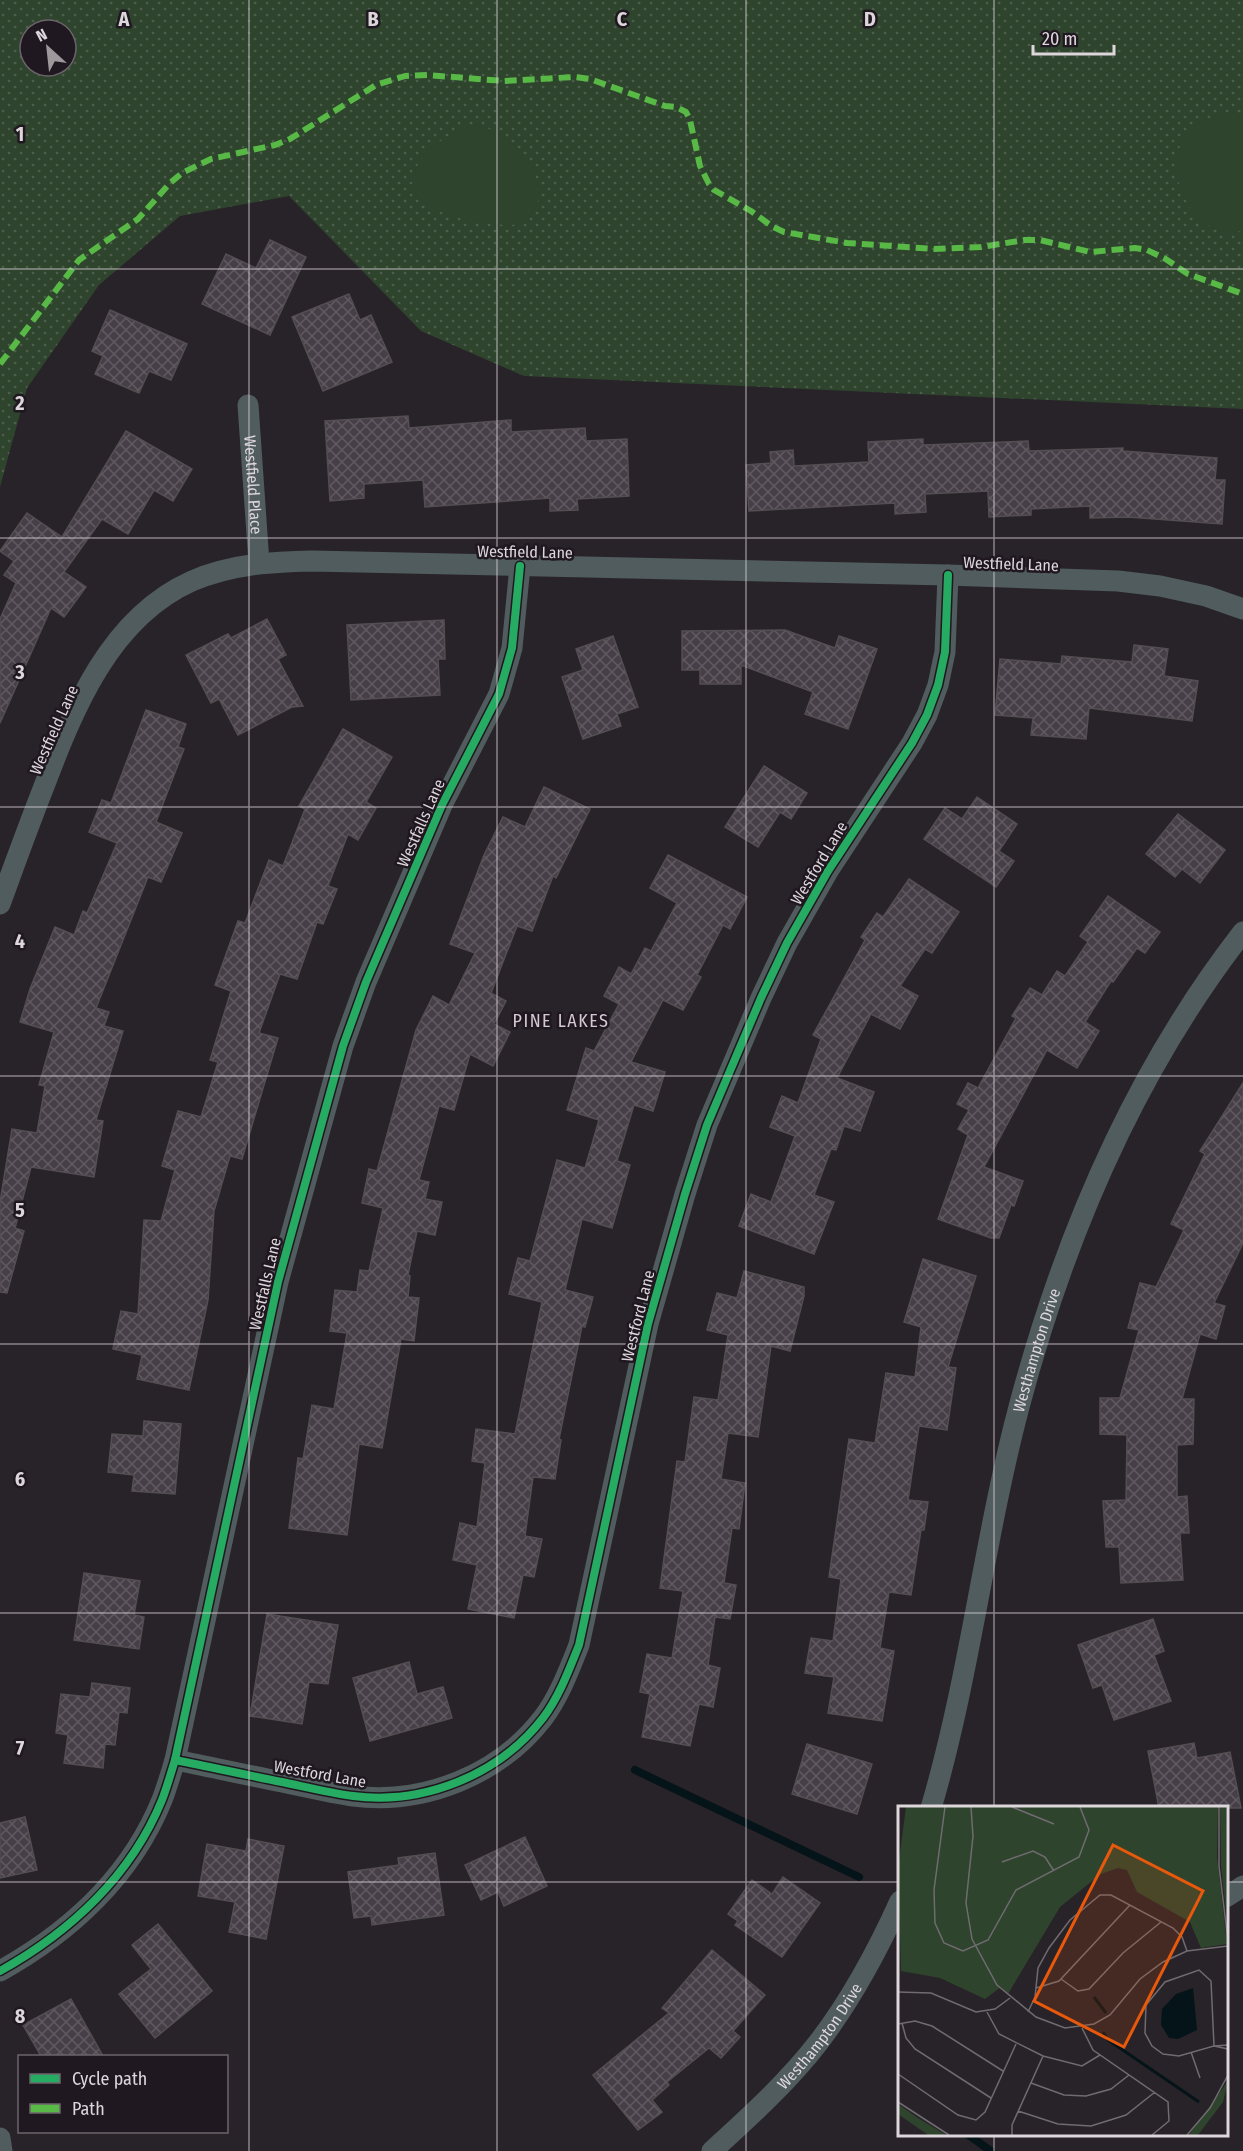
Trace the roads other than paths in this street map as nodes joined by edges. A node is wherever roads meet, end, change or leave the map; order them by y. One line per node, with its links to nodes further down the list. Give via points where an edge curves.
1 (248, 405): 2 (street, Westfield Place)
2 (259, 563): 3 (street, Westfield Lane); 6 (street, Westfield Lane, via 213,574 173,591 135,622 101,663 69,722)
3 (520, 566): 4 (street, Westfield Lane); 8 (street, Westfalls Lane, via 514,638 499,694 442,805 366,982 343,1046 278,1282)
4 (948, 575): 5 (street, Westfield Lane, via 1118,581 1206,596); 8 (street, Westford Lane, via 945,652 927,715 787,943 707,1125 648,1324 579,1645 543,1718 518,1745 489,1767 462,1782 417,1794 354,1796)
5 (1243, 609)
6 (0, 904)
7 (1243, 932): 9 (street, Westhampton Drive, via 1154,1066 1119,1133 1067,1252 1018,1407)
8 (175, 1760): 13 (street, Westfalls Lane, via 150,1825 111,1883 54,1937)
9 (932, 1806)
10 (1243, 1886): 11 (street)
11 (1228, 1896)
12 (898, 1905): 16 (street, Westhampton Drive, via 853,1993 817,2045 770,2097)
13 (0, 1971)
14 (0, 2138): 15 (street)
15 (2, 2151)
16 (712, 2151)

